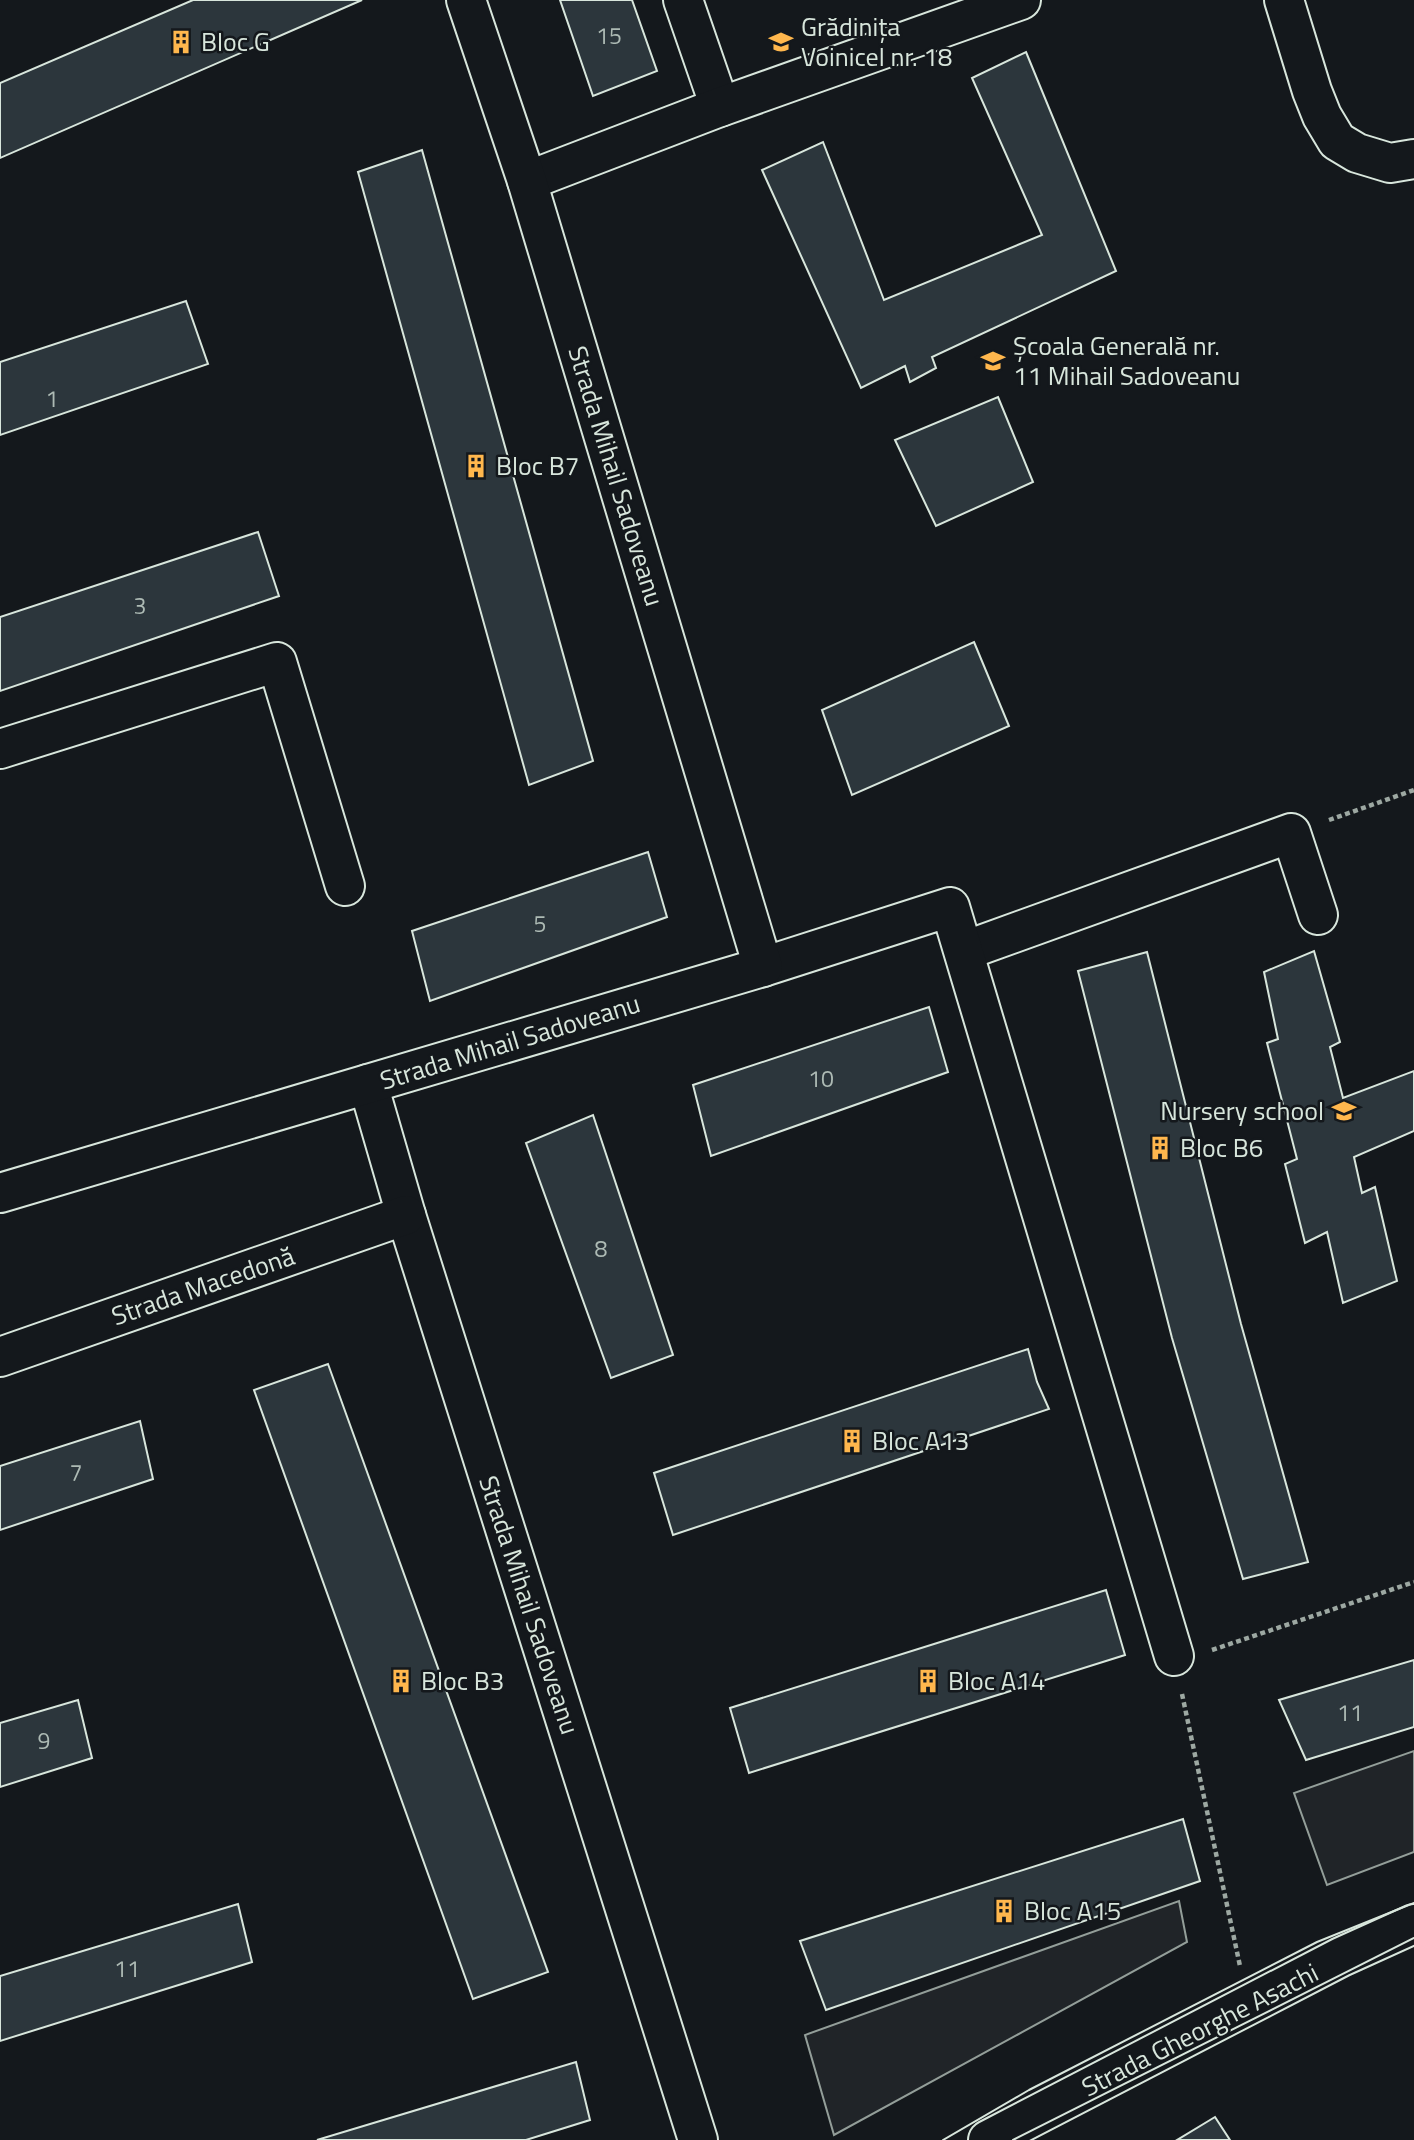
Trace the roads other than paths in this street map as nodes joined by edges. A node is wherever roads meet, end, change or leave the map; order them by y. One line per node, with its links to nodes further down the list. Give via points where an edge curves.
1 (466, 0): 7 (street, Strada Mihail Sadoveanu)
2 (683, 0): 5 (street)
3 (1021, 0): 5 (street)
4 (1284, 0): 6 (street, via 1312,91 1337,141 1357,153)
5 (720, 107): 7 (street)
6 (1402, 161)
7 (527, 181): 12 (street, Strada Mihail Sadoveanu)
8 (0, 749): 9 (street, via 277,662)
9 (345, 886)
10 (1318, 915): 11 (street, via 1291,833)
11 (964, 951): 12 (street, via 950,907); 17 (street)
12 (763, 967): 13 (street, Strada Mihail Sadoveanu)
13 (368, 1084): 14 (street); 15 (street, Strada Mihail Sadoveanu)
14 (0, 1193)
15 (406, 1215): 16 (street, Strada Macedonă); 20 (street, Strada Mihail Sadoveanu)
16 (0, 1357)
17 (1175, 1659)
18 (1414, 1924): 19 (street, Strada Gheorghe Asachi, via 1250,2004)
19 (1031, 2130): 21 (street, Strada Gheorghe Asachi)
20 (698, 2140)
21 (988, 2140)

